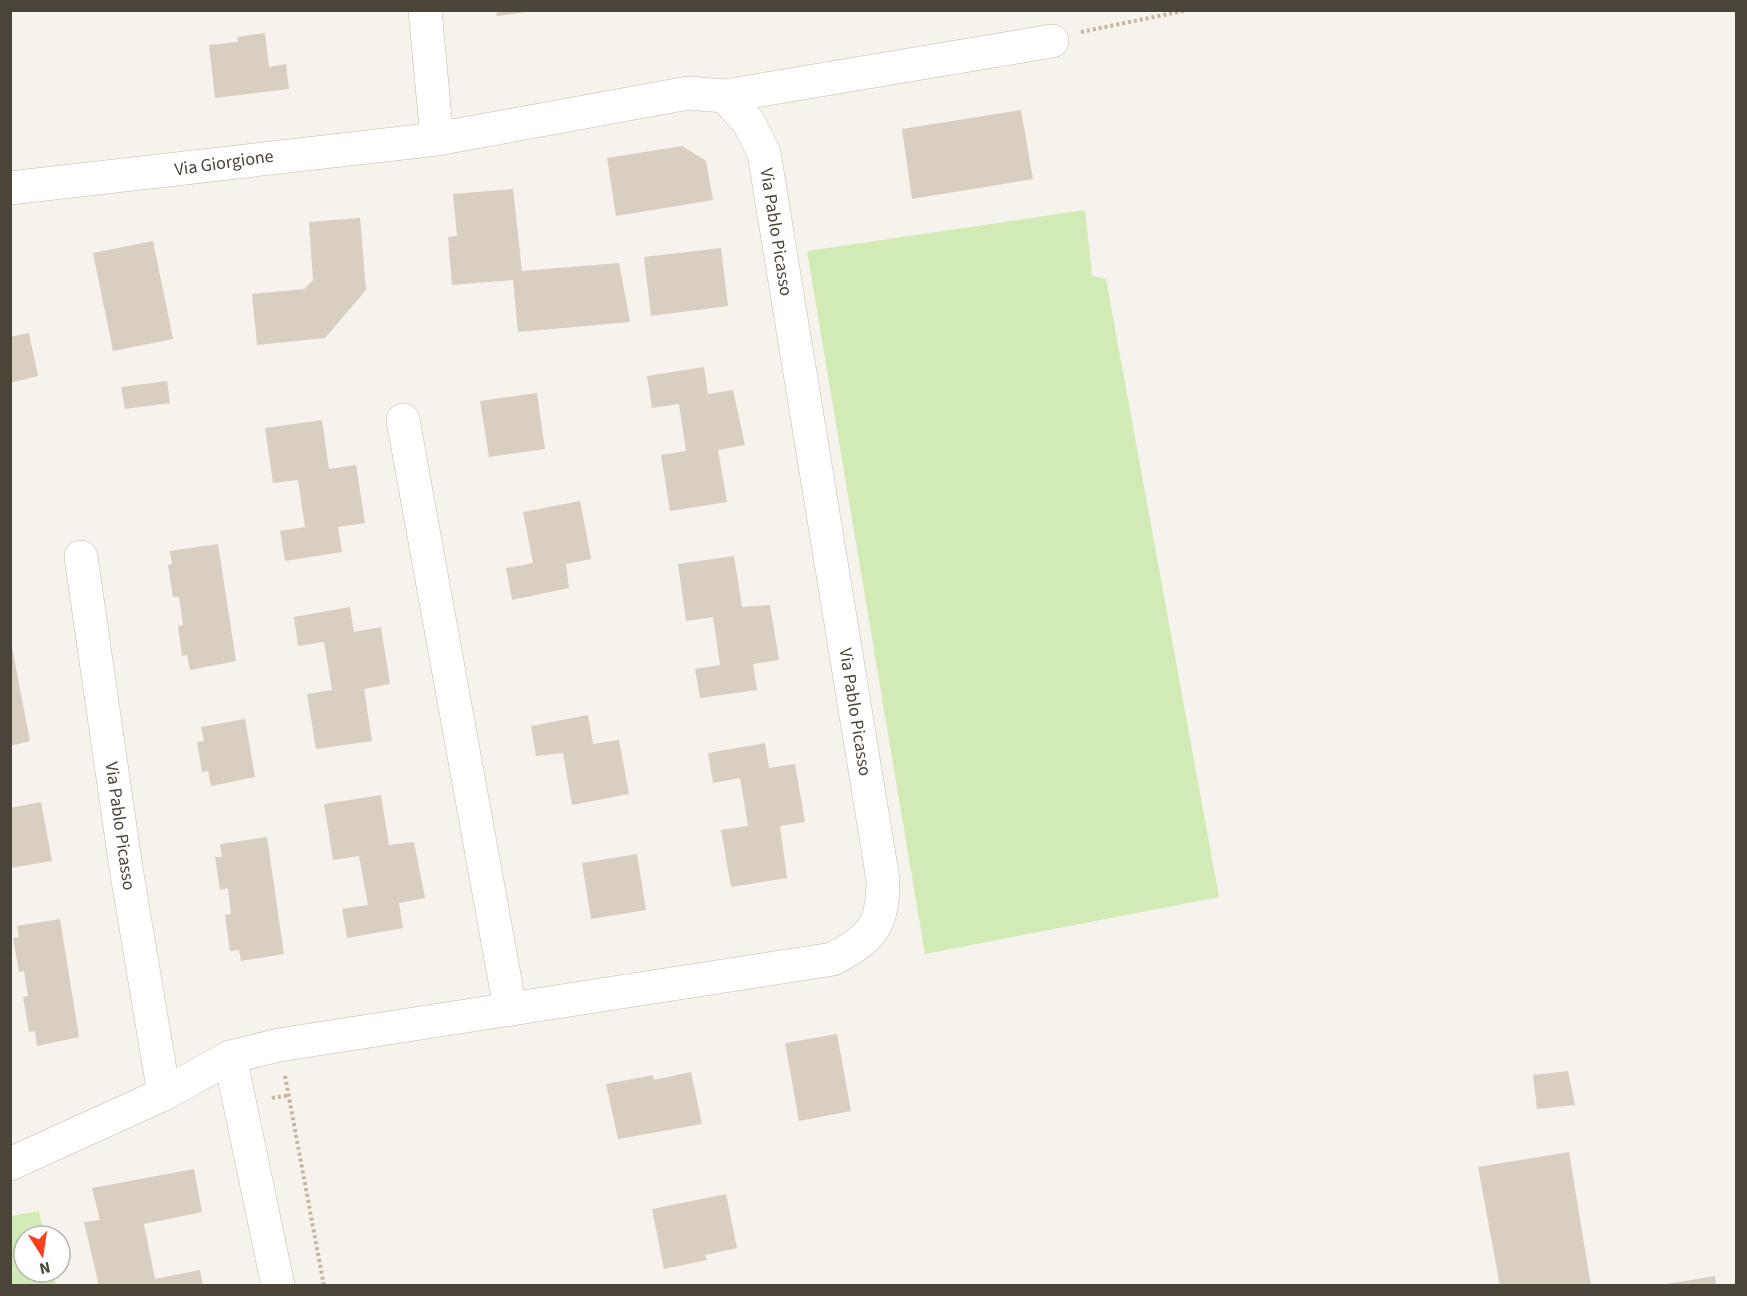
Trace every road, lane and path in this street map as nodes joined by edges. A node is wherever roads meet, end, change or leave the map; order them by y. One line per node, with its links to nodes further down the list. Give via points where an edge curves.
1 (424, 10): 5 (street)
2 (1188, 10): 3 (path, via 1101,26)
3 (1052, 41): 4 (street, Via Giorgione)
4 (725, 96): 5 (street, Via Giorgione, via 688,93); 9 (street, Via Pablo Picasso, via 749,123 764,153 883,880 883,904 866,939 833,959)
5 (437, 139): 6 (street, Via Giorgione)
6 (10, 188)
7 (403, 420): 9 (street)
8 (81, 557): 12 (street, Via Pablo Picasso, via 126,868)
9 (510, 1008): 10 (street, Via Pablo Picasso)
10 (230, 1057): 12 (street, Via Pablo Picasso); 14 (street)
11 (284, 1074): 15 (path)
12 (164, 1094): 13 (street, Via Pablo Picasso)
13 (10, 1164)
14 (278, 1286)
15 (324, 1286)

